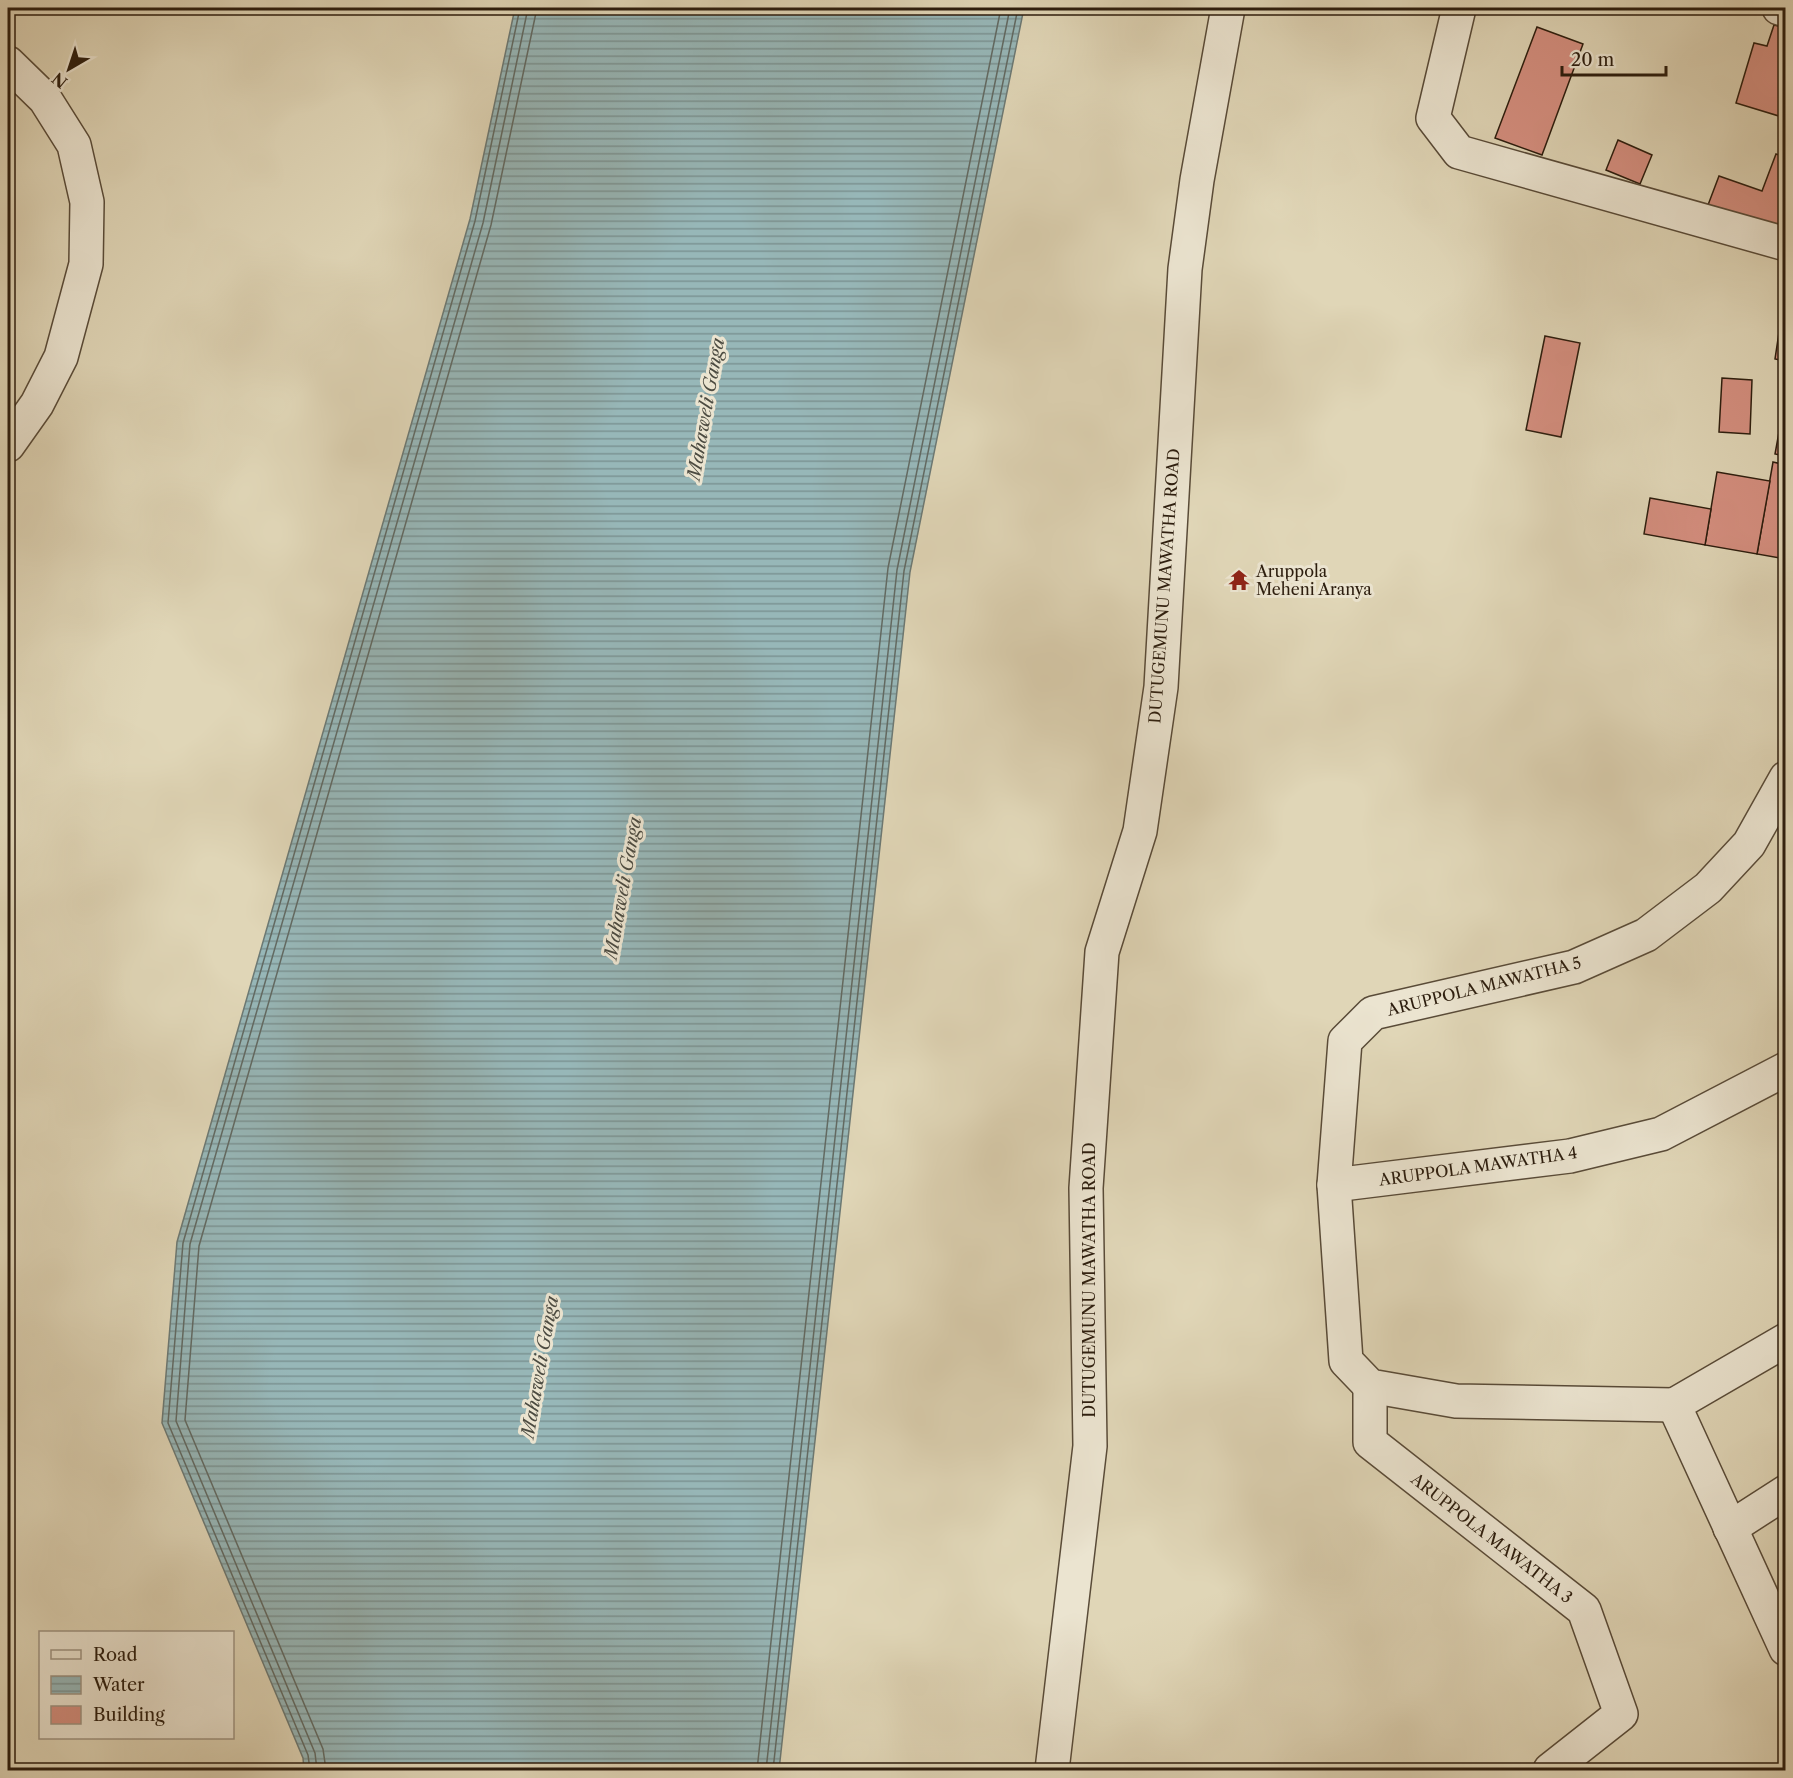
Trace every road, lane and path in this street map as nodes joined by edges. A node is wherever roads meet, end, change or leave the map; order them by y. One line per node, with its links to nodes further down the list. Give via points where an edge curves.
1 (1228, 8): 17 (street, DUTUGEMUNU MAWATHA ROAD, via 1185,269 1161,687 1140,831 1102,952 1086,1188 1089,1446)
2 (1459, 8): 6 (street, via 1433,118 1459,152)
3 (1779, 8): 4 (street)
4 (1785, 10)
5 (8, 63): 7 (street, via 45,99 74,145 87,202 86,264 60,357 37,404)
6 (1785, 244)
7 (8, 446)
8 (1785, 778): 10 (street, ARUPPOLA MAWATHA 5, via 1749,844 1708,888 1646,935 1574,967 1373,1013 1345,1041)
9 (1785, 1070): 10 (street, ARUPPOLA MAWATHA 4, via 1660,1134 1570,1156)
10 (1334, 1185): 12 (street, ARUPPOLA MAWATHA 5, via 1346,1361)
11 (1785, 1340): 13 (street)
12 (1370, 1386): 13 (street, via 1456,1401); 18 (street, ARUPPOLA MAWATHA 3, via 1370,1442 1584,1610 1621,1714)
13 (1674, 1405): 15 (street)
14 (1785, 1492): 15 (street)
15 (1730, 1528): 16 (street)
16 (1785, 1649)
17 (1052, 1770)
18 (1550, 1770)

